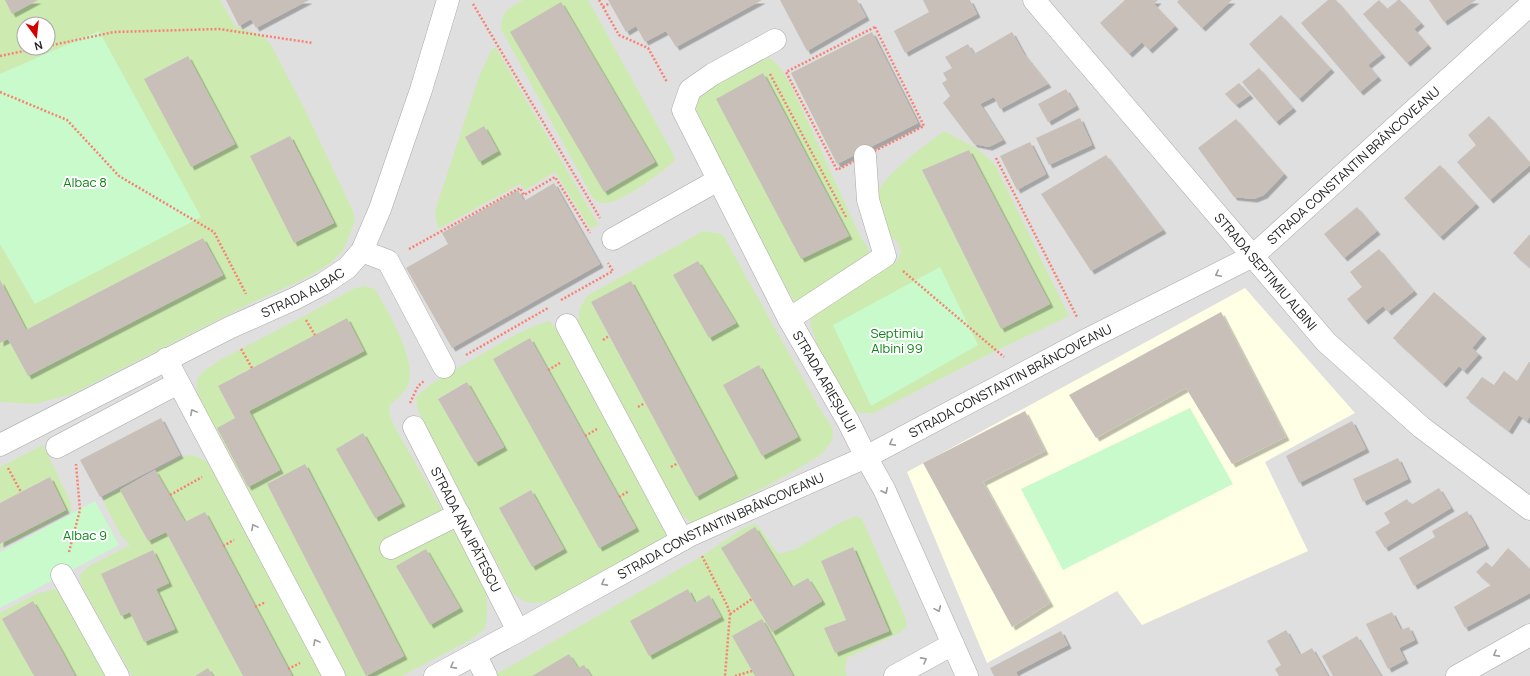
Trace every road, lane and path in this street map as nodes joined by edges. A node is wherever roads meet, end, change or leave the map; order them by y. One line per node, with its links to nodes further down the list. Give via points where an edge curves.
1 (448, 0): 19 (street, STRADA ALBAC, via 421,90 380,209)
2 (470, 0): 18 (path)
3 (599, 0): 7 (path)
4 (1034, 0): 20 (street, STRADA SEPTIMIU ALBINI)
5 (610, 3): 7 (path)
6 (1530, 5): 20 (street, STRADA CONSTANTIN BRÂNCOVEANU)
7 (603, 7): 14 (path, via 619,35 648,48)
8 (775, 40): 14 (street, via 713,74)
9 (312, 43): 10 (path, via 219,29 114,32)
10 (56, 44)
11 (16, 53): 12 (path)
12 (0, 56)
13 (0, 92): 24 (path, via 67,120 119,176 214,232)
14 (686, 100): 17 (street, STRADA ARIEȘULUI)
15 (865, 156): 15 (path, via 924,126 875,27 786,72 837,170); 25 (street, via 868,200 885,256)
16 (996, 158): 27 (path)
17 (718, 180): 18 (street); 25 (street, STRADA ARIEȘULUI)
18 (603, 245): 21 (path, via 555,177 524,195 520,188); 22 (path, via 613,271)
19 (362, 251): 21 (street); 24 (street, STRADA ALBAC, via 347,268 323,284)
20 (1253, 256): 27 (street, STRADA CONSTANTIN BRÂNCOVEANU, one-way to 27); 36 (street, STRADA SEPTIMIU ALBINI, via 1326,342 1420,427)
21 (388, 261): 29 (street)
22 (559, 302)
23 (552, 306): 29 (path)
24 (258, 315): 28 (street, STRADA ALBAC)
25 (789, 319): 34 (street, STRADA ARIEȘULUI)
26 (567, 325): 38 (street)
27 (1088, 339): 34 (street, STRADA CONSTANTIN BRÂNCOVEANU, one-way to 34)
28 (166, 359): 30 (street); 33 (street, STRADA ALBAC)
29 (444, 367): 31 (path, via 418,386 409,406)
30 (178, 383): 32 (street); 49 (street, one-way to 30)
31 (414, 427): 37 (street, STRADA ANA IPĂTESCU)
32 (65, 443): 40 (path, via 80,510)
33 (3, 454): 35 (path)
34 (866, 457): 38 (street, STRADA CONSTANTIN BRÂNCOVEANU); 45 (street, STRADA ARIEȘULUI, one-way to 45, via 884,489)
35 (21, 492)
36 (1530, 509)
37 (458, 514): 39 (street); 43 (street, STRADA ANA IPĂTESCU)
38 (687, 537): 42 (path); 43 (street, STRADA CONSTANTIN BRÂNCOVEANU, one-way to 43)
39 (391, 548)
40 (62, 575): 48 (street)
41 (752, 600): 42 (path)
42 (730, 614): 52 (path)
43 (518, 631): 46 (street, STRADA CONSTANTIN BRÂNCOVEANU)
44 (1530, 635): 56 (street, one-way to 56)
45 (953, 644): 54 (street, one-way to 45); 55 (street, STRADA ARIEȘULUI)
46 (475, 654): 50 (street, STRADA CONSTANTIN BRÂNCOVEANU, one-way to 50); 51 (street)
47 (752, 671): 53 (path)
48 (118, 676)
49 (334, 676)
50 (434, 676)
51 (486, 676)
52 (725, 676)
53 (735, 676)
54 (895, 676)
55 (967, 676)
56 (1457, 676)

